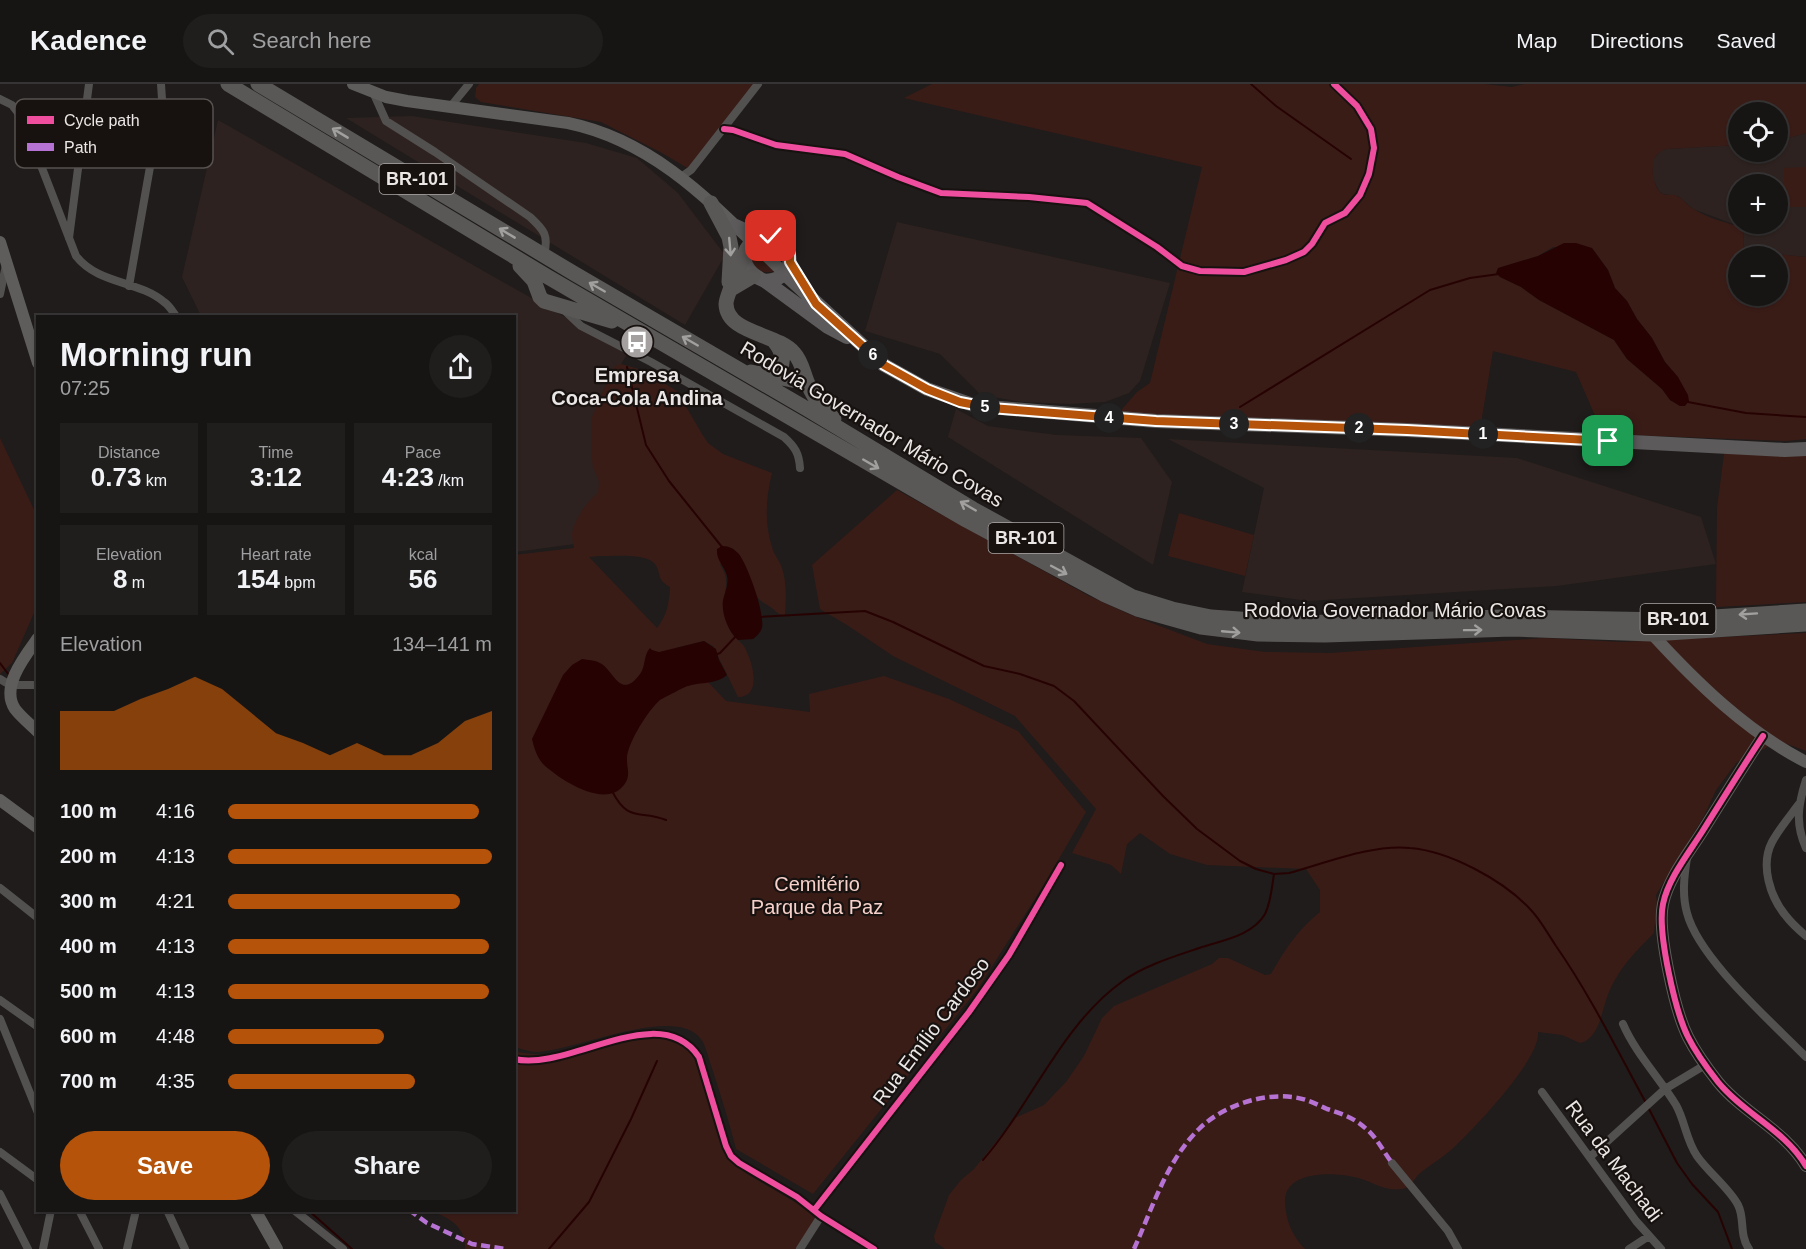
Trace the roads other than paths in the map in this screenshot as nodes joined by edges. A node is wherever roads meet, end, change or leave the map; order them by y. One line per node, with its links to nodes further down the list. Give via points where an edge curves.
1 (89, 84): 11 (street)
2 (161, 84): 12 (street)
3 (228, 84): 24 (highway, Rodovia Governador Mário Covas / BR-101)
4 (258, 84): 26 (highway, Rodovia Governador Mário Covas / BR-101, one-way to 4)
5 (353, 84): 9 (street)
6 (469, 84): 13 (street)
7 (758, 84): 15 (street)
8 (1334, 84): 15 (street, via 1357,106 1371,129 1374,148 1360,195 1345,213 1325,223 1304,252 1244,272 1200,271 1182,266 1087,203 941,193 845,154 776,145)
9 (373, 92): 13 (street); 26 (street, via 386,121 536,222 545,234)
10 (0, 99): 14 (street)
11 (87, 99)
12 (162, 99)
13 (451, 106): 19 (street, via 585,127 621,139)
14 (15, 109)
15 (724, 129): 19 (street)
16 (41, 168): 23 (street)
17 (78, 168): 23 (street)
18 (150, 168): 32 (street)
19 (681, 177): 20 (street)
20 (711, 203): 21 (street); 34 (highway, one-way to 34, via 731,247)
21 (736, 226): 25 (main road)
22 (0, 242): 27 (street)
23 (69, 242): 32 (street, via 83,265)
24 (489, 242): 30 (highway, Rodovia Governador Mário Covas / BR-101); 33 (highway, via 527,273)
25 (753, 243): 28 (street); 28 (main road, via 771,236 786,244 790,253); 31 (main road, via 745,260 748,269); 34 (highway)
26 (544, 255): 29 (highway, Rodovia Governador Mário Covas / BR-101)
27 (6, 262): 35 (street); 41 (street)
28 (787, 268): 31 (main road, via 779,278); 40 (main road, via 816,304)
29 (575, 274): 30 (highway); 43 (highway, Rodovia Governador Mário Covas / BR-101, one-way to 29)
30 (548, 277): 33 (highway); 38 (highway, Rodovia Governador Mário Covas / BR-101)
31 (759, 278): 34 (highway); 40 (main road, via 828,327)
32 (129, 286): 36 (street, via 153,294)
33 (538, 290): 37 (highway, via 544,301)
34 (730, 292): 39 (highway, via 726,304 733,320)
35 (0, 294)
36 (175, 315)
37 (583, 319): 38 (highway); 49 (street, via 784,437 799,454)
38 (644, 333): 42 (highway, Rodovia Governador Mário Covas / BR-101)
39 (772, 339): 44 (highway, via 783,357 782,367); 45 (highway, via 794,353)
40 (858, 342): 48 (main road, via 884,365 927,389 960,402 991,408 1156,421)
41 (36, 357)
42 (702, 367): 46 (highway, via 715,369 795,413); 52 (highway, Rodovia Governador Mário Covas / BR-101, one-way to 52, via 966,520 1105,595 1174,621 1258,634 1513,629)
43 (741, 371): 44 (highway); 46 (highway, Rodovia Governador Mário Covas / BR-101)
44 (773, 376): 45 (highway)
45 (809, 387): 46 (highway); 47 (highway, via 822,407)
46 (807, 409): 47 (highway, Rodovia Governador Mário Covas / BR-101)
47 (851, 436): 50 (highway, Rodovia Governador Mário Covas / BR-101, one-way to 47, via 1667,620 1504,617 1330,623 1211,617 1133,597)
48 (1806, 449)
49 (800, 468)
50 (1806, 611)
51 (1806, 624): 52 (highway, Rodovia Governador Mário Covas / BR-101)
52 (1652, 633): 57 (street, via 1700,685)
53 (36, 641): 54 (street)
54 (5, 682): 55 (street); 56 (street, via 15,709)
55 (36, 685)
56 (36, 730)
57 (1763, 736): 58 (street); 64 (street)
58 (1806, 762)
59 (1806, 780): 61 (street)
60 (0, 800): 62 (street)
61 (1798, 804): 63 (street, via 1800,837); 68 (street, via 1772,843 1767,876 1785,916)
62 (36, 827)
63 (1806, 848)
64 (1689, 852): 73 (street, via 1684,895 1693,930 1729,978); 75 (street, via 1670,886 1661,921 1683,1026)
65 (1061, 865): 91 (street, Rua Emílio Cardoso, via 1009,955)
66 (0, 888): 67 (street)
67 (36, 916)
68 (1806, 936)
69 (0, 1000): 72 (street)
70 (0, 1019): 78 (street)
71 (1623, 1024): 76 (street)
72 (36, 1026)
73 (1806, 1057)
74 (516, 1059): 91 (street, via 543,1059 655,1033 681,1039 699,1057 731,1156)
75 (1705, 1065): 76 (street); 82 (street, via 1734,1099 1791,1145)
76 (1665, 1089): 80 (street); 105 (street, via 1698,1157 1739,1206)
77 (1542, 1092): 80 (street, Rua da Machadi)
78 (36, 1108)
79 (0, 1152): 83 (street)
80 (1590, 1157): 92 (street, Rua da Machadi)
81 (1392, 1163): 102 (street, via 1448,1231)
82 (1806, 1166)
83 (36, 1179)
84 (0, 1194): 93 (street)
85 (51, 1212): 94 (street)
86 (80, 1212): 95 (street)
87 (135, 1212): 96 (street)
88 (167, 1212): 97 (street)
89 (256, 1212): 98 (street)
90 (297, 1212): 99 (street)
91 (818, 1212): 100 (street, Rua Emílio Cardoso); 101 (street)
92 (1649, 1236): 103 (street); 104 (street, Rua da Machadi)
93 (28, 1249)
94 (43, 1249)
95 (99, 1249)
96 (126, 1249)
97 (186, 1249)
98 (277, 1249)
99 (343, 1249)
100 (800, 1249)
101 (874, 1249)
102 (1458, 1249)
103 (1629, 1249)
104 (1661, 1249)
105 (1749, 1249)

